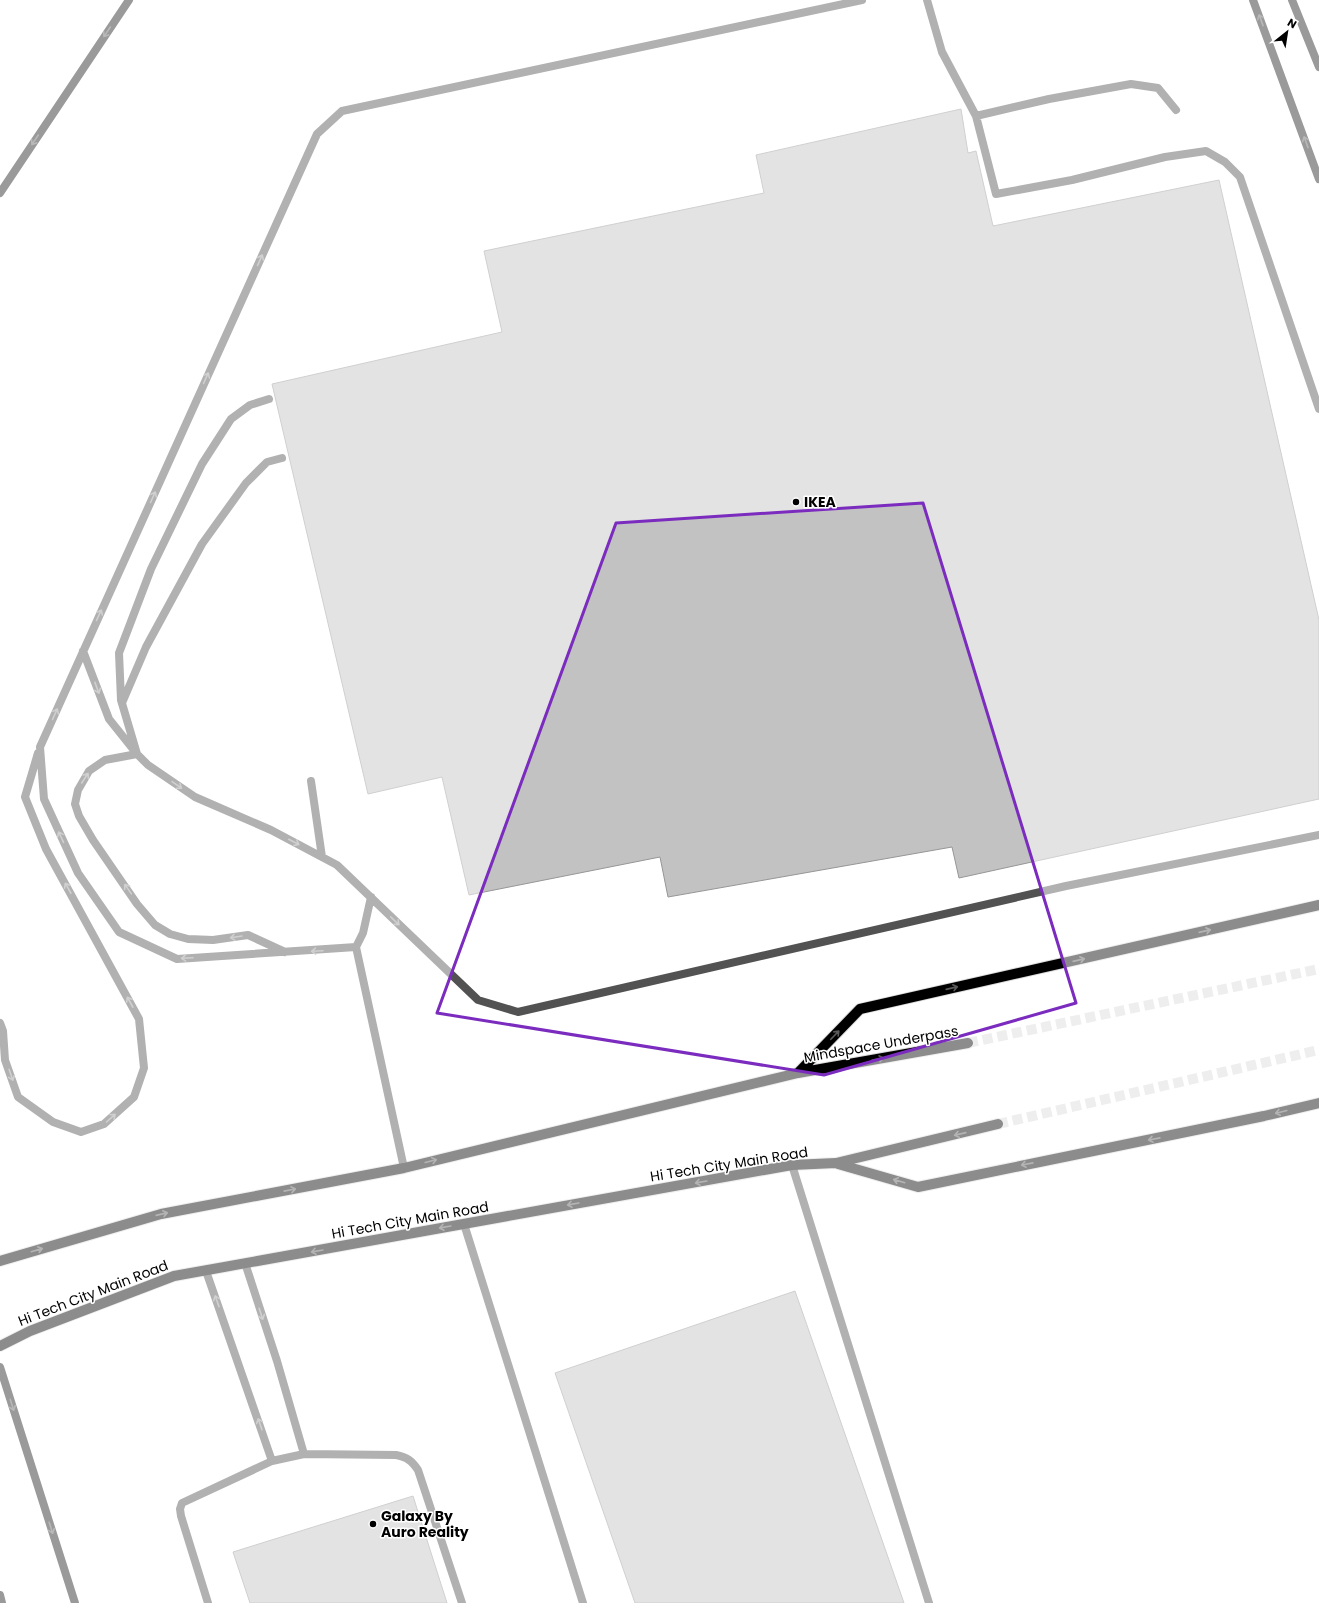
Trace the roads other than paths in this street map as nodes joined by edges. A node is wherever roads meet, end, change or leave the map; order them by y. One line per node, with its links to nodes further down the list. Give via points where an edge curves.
1 (129, 0): 10 (main road, one-way to 10)
2 (862, 0): 14 (lane, one-way to 2, via 316,134 342,110)
3 (927, 0): 8 (lane, via 942,52)
4 (1253, 0): 9 (main road, one-way to 4)
5 (1292, 0): 6 (main road)
6 (1319, 67)
7 (1176, 110): 8 (lane, via 1158,88 1131,84 1049,98)
8 (976, 116): 12 (lane, via 996,194 1072,180 1166,157 1206,151 1225,162 1240,177)
9 (1319, 179)
10 (0, 193)
11 (269, 399): 15 (lane, via 250,404 231,419 202,464 151,568 119,653)
12 (1319, 409)
13 (282, 458): 15 (lane, via 267,462 246,483 202,544 146,647)
14 (83, 651): 16 (lane, one-way to 14); 17 (lane, one-way to 17, via 108,720)
15 (121, 703): 17 (lane)
16 (40, 747): 24 (lane, one-way to 16, via 177,959 119,932 78,873 44,799); 25 (lane, one-way to 16, via 5,1060 18,1096 53,1122 81,1132 104,1124 134,1096 144,1068 139,1019 46,849 25,797)
17 (137, 754): 20 (lane, one-way to 20, via 148,765 195,797 271,830); 24 (lane, one-way to 17, via 248,935 213,940 188,939 170,934 155,925 137,904 93,840 75,804 78,790 89,771 105,760)
18 (312, 781): 20 (lane)
19 (1319, 835): 21 (lane, one-way to 19, via 478,1000 518,1012 1066,886)
20 (322, 857): 21 (lane, via 337,865)
21 (371, 897): 23 (lane, via 363,933)
22 (1319, 906): 27 (main road, one-way to 22, via 860,1009)
23 (356, 947): 24 (lane, one-way to 24); 32 (lane)
24 (285, 952)
25 (0, 1023)
26 (968, 1043): 27 (main road, Mindspace Underpass, one-way to 26)
27 (798, 1073): 32 (main road, one-way to 27)
28 (1319, 1102): 30 (main road, one-way to 30, via 1264,1116 918,1187)
29 (998, 1124): 30 (main road, one-way to 30)
30 (836, 1163): 31 (main road, Hi Tech City Main Road)
31 (792, 1165): 33 (main road, Hi Tech City Main Road, one-way to 33); 47 (lane)
32 (404, 1168): 34 (main road, one-way to 32, via 161,1214)
33 (464, 1224): 35 (main road, Hi Tech City Main Road, one-way to 35); 46 (lane)
34 (0, 1261)
35 (245, 1263): 36 (main road, Hi Tech City Main Road); 39 (lane, one-way to 39)
36 (206, 1271): 37 (main road, Hi Tech City Main Road, via 174,1276 30,1331); 40 (lane, one-way to 36)
37 (0, 1346)
38 (0, 1367): 43 (main road, one-way to 43)
39 (304, 1454): 40 (lane); 45 (lane, via 396,1455 405,1456 413,1462 418,1470)
40 (272, 1461): 44 (lane, via 182,1503 181,1516)
41 (0, 1595): 42 (main road)
42 (2, 1603)
43 (75, 1603)
44 (208, 1603)
45 (462, 1603)
46 (583, 1603)
47 (928, 1603)

